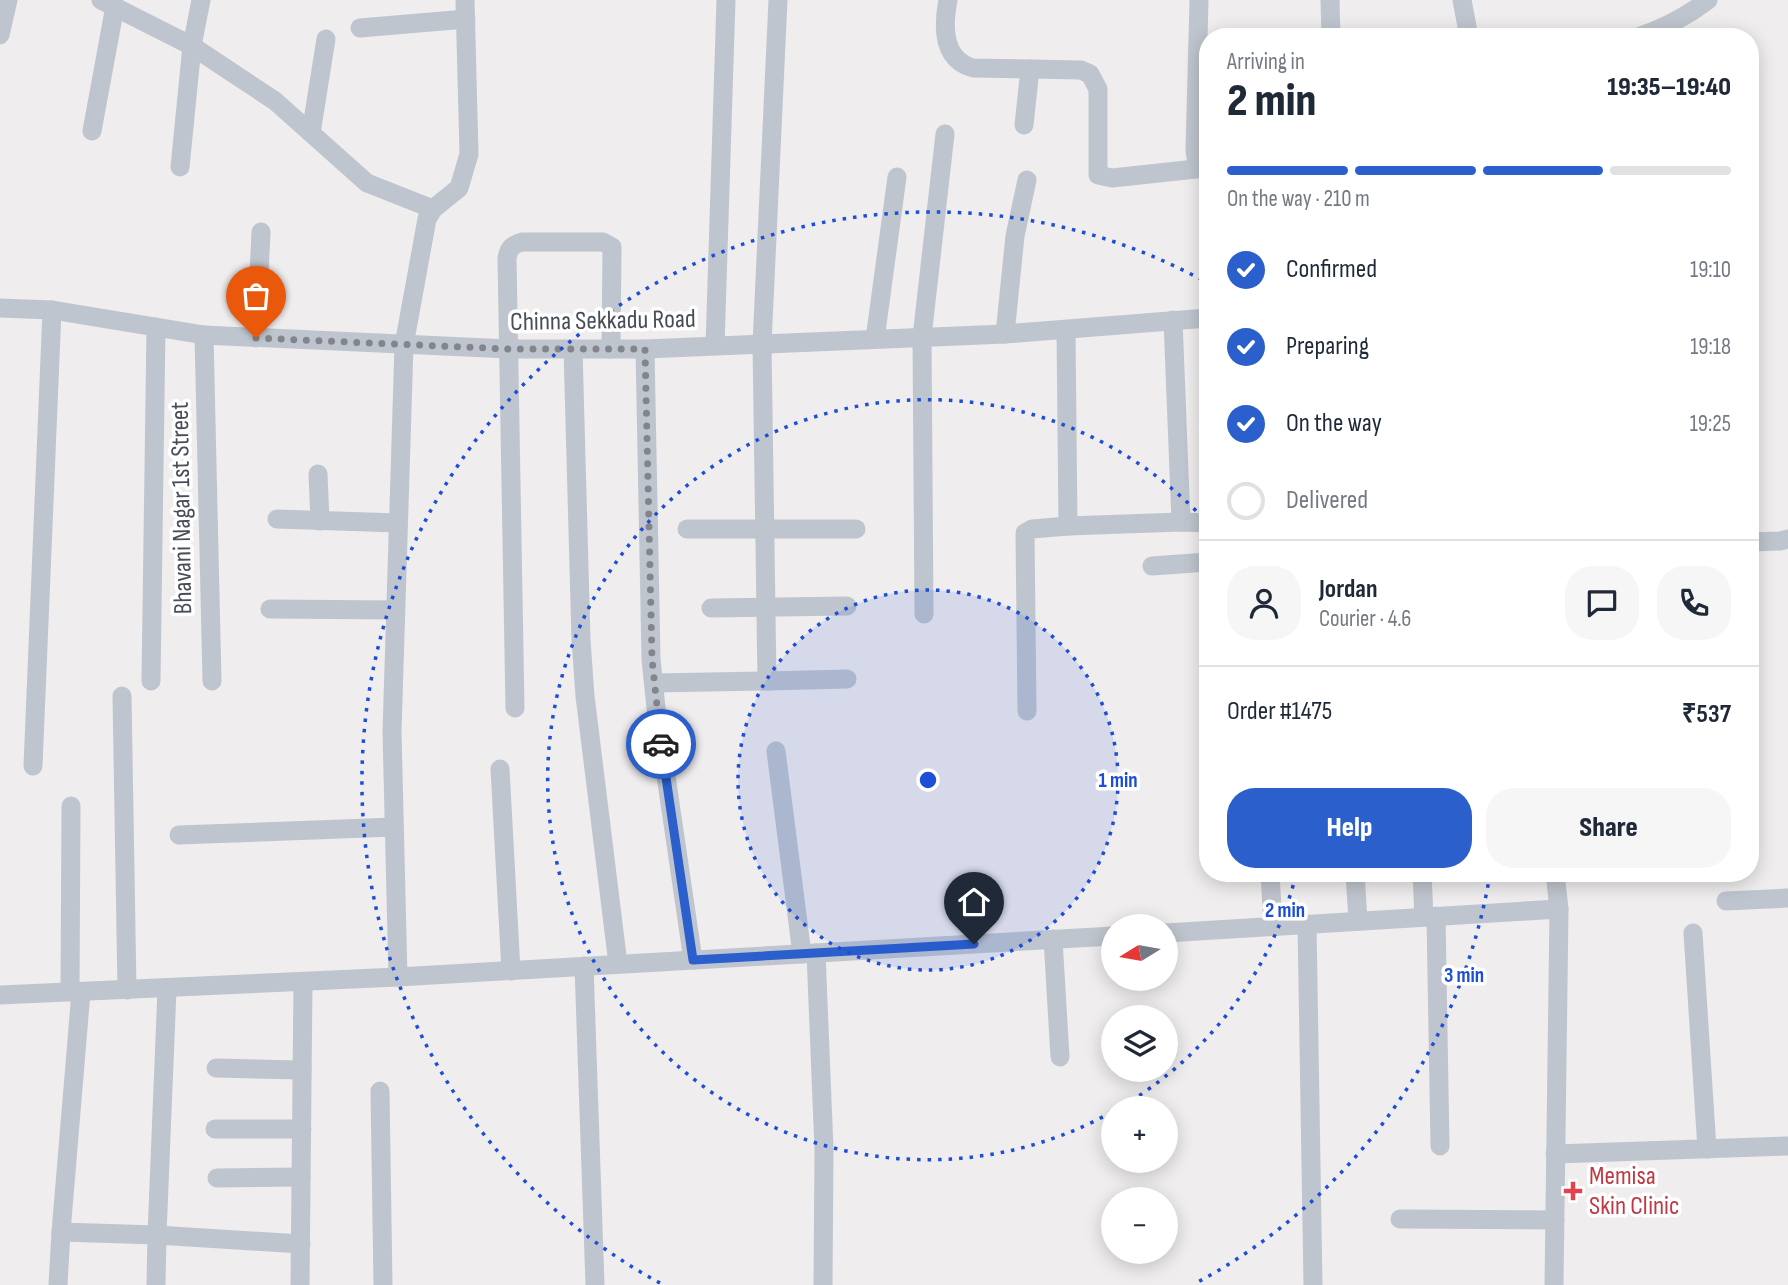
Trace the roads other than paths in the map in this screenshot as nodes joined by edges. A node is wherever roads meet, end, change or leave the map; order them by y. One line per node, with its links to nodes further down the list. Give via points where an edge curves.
1 (8, 0): 17 (street)
2 (201, 0): 19 (street)
3 (726, 0): 45 (street)
4 (778, 0): 43 (street)
5 (948, 0): 20 (street, via 945,35 964,65)
6 (1199, 0): 25 (street, via 1195,152)
7 (1330, 0): 14 (street)
8 (1462, 0): 15 (street)
9 (1708, 0): 16 (street)
10 (108, 3): 11 (street); 22 (street)
11 (136, 7): 19 (street)
12 (466, 10): 13 (street); 30 (street, via 470,154 459,188)
13 (360, 28)
14 (1331, 28)
15 (1467, 28)
16 (1661, 28)
17 (0, 35)
18 (326, 39): 23 (street)
19 (192, 46): 23 (street, via 275,101); 26 (street)
20 (1030, 69): 21 (street); 27 (street, via 1081,70 1095,81 1098,175 1112,178)
21 (1024, 125)
22 (92, 131)
23 (311, 133): 30 (street, via 367,183)
24 (946, 134): 40 (street)
25 (1199, 164)
26 (180, 167)
27 (1199, 168)
28 (897, 177): 42 (street)
29 (1027, 180): 38 (street, via 1015,236)
30 (433, 209): 44 (street)
31 (261, 232): 41 (street)
32 (0, 308): 33 (street, Chinna Sekkadu Road)
33 (52, 310): 36 (street, Chinna Sekkadu Road); 79 (street)
34 (1199, 319): 35 (street, Chinna Sekkadu Road)
35 (1173, 320): 37 (street, Chinna Sekkadu Road); 53 (street)
36 (156, 327): 39 (street, Chinna Sekkadu Road); 71 (street)
37 (1066, 330): 38 (street, Chinna Sekkadu Road); 56 (street)
38 (1005, 334): 40 (street, Chinna Sekkadu Road)
39 (204, 335): 41 (street, Chinna Sekkadu Road); 72 (street, Bhavani Nagar 1st Street)
40 (922, 337): 42 (street, Chinna Sekkadu Road); 69 (street)
41 (256, 338): 44 (street, Chinna Sekkadu Road)
42 (875, 339): 43 (street, Chinna Sekkadu Road)
43 (762, 344): 45 (street, Chinna Sekkadu Road); 57 (street)
44 (404, 345): 46 (street, Chinna Sekkadu Road); 54 (street)
45 (715, 346): 49 (street, Chinna Sekkadu Road)
46 (509, 349): 47 (street, Chinna Sekkadu Road); 48 (street, via 507,258 514,244 522,242 603,242 612,247); 76 (street)
47 (573, 349): 48 (street, Chinna Sekkadu Road); 101 (street, via 585,696)
48 (611, 349): 49 (street, Chinna Sekkadu Road)
49 (645, 349): 74 (street)
50 (318, 474): 52 (street)
51 (277, 519): 52 (street)
52 (320, 521): 54 (street)
53 (1181, 522): 55 (street); 56 (street)
54 (398, 523): 68 (street)
55 (1199, 523)
56 (1068, 526): 77 (street, via 1025,533)
57 (764, 527): 58 (street); 59 (street); 66 (street)
58 (856, 528)
59 (687, 529)
60 (1788, 539): 61 (street)
61 (1759, 542)
62 (1199, 563): 63 (street)
63 (1152, 566)
64 (847, 606): 66 (street)
65 (711, 608): 66 (street)
66 (766, 608): 73 (street)
67 (270, 609): 68 (street)
68 (395, 610): 82 (street)
69 (924, 614)
70 (847, 680): 73 (street)
71 (151, 681)
72 (212, 681)
73 (767, 681): 74 (street)
74 (653, 683): 100 (street)
75 (122, 696): 106 (street)
76 (515, 708)
77 (1027, 711)
78 (776, 751): 99 (street)
79 (33, 766)
80 (500, 769): 103 (street)
81 (71, 806): 108 (street)
82 (394, 827): 83 (street); 104 (street)
83 (179, 835)
84 (1271, 882): 94 (street)
85 (1356, 882): 92 (street)
86 (1424, 882): 91 (street)
87 (1556, 882): 90 (street)
88 (1788, 898): 89 (street)
89 (1726, 901)
90 (1559, 909): 91 (street); 119 (street)
91 (1430, 916): 92 (street); 116 (street)
92 (1358, 920): 93 (street)
93 (1307, 924): 94 (street); 133 (street)
94 (1273, 926): 95 (street)
95 (1178, 932)
96 (1693, 933): 118 (street)
97 (1101, 937): 98 (street)
98 (1053, 939): 99 (street); 110 (street)
99 (809, 953): 100 (street); 132 (street, via 824,1149)
100 (693, 960): 101 (street)
101 (618, 964): 102 (street)
102 (584, 966): 103 (street); 131 (street)
103 (511, 971): 104 (street)
104 (398, 978): 105 (street)
105 (303, 982): 107 (street); 112 (street)
106 (127, 989): 107 (street); 108 (street)
107 (167, 989): 125 (street)
108 (76, 992): 109 (street); 124 (street)
109 (0, 995)
110 (1060, 1057)
111 (216, 1069): 112 (street)
112 (302, 1070): 115 (street)
113 (380, 1091): 130 (street)
114 (215, 1129): 115 (street)
115 (302, 1129): 120 (street)
116 (1440, 1146)
117 (1788, 1146): 118 (street)
118 (1707, 1149): 119 (street)
119 (1556, 1154): 123 (street)
120 (301, 1177): 121 (street); 126 (street)
121 (217, 1178)
122 (1400, 1219): 123 (street)
123 (1555, 1220): 134 (street)
124 (61, 1232): 125 (street); 127 (street)
125 (157, 1235): 126 (street); 128 (street)
126 (301, 1244): 129 (street)
127 (58, 1285)
128 (156, 1285)
129 (300, 1285)
130 (383, 1285)
131 (595, 1285)
132 (823, 1285)
133 (1313, 1285)
134 (1554, 1285)

